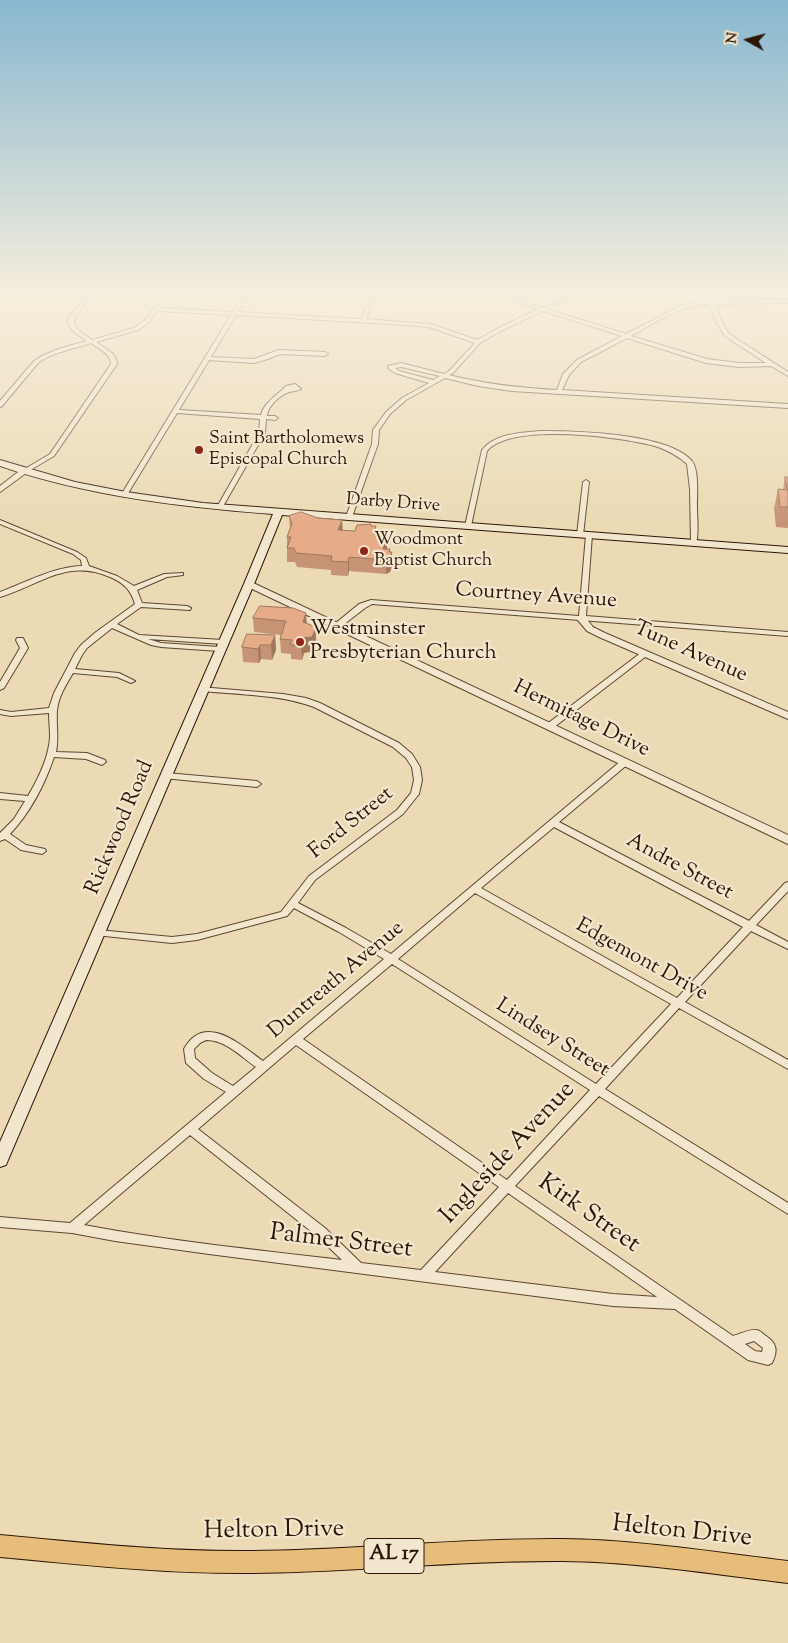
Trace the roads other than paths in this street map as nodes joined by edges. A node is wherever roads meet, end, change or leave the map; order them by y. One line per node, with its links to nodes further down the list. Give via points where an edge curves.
1 (28, 373): 12 (street)
2 (109, 373): 18 (street, via 52,455)
3 (198, 373): 14 (street)
4 (399, 373): 9 (street)
5 (432, 373): 8 (street)
6 (449, 373): 8 (street)
7 (567, 373): 11 (street)
8 (446, 376): 9 (street); 11 (street, via 484,385)
9 (433, 382): 24 (street, via 397,404 381,421)
10 (286, 391): 15 (street, via 272,400)
11 (559, 392): 13 (street)
12 (0, 405)
13 (788, 406)
14 (175, 412): 15 (street); 21 (street)
15 (262, 417): 16 (street); 22 (street, via 262,433)
16 (275, 418)
17 (0, 463): 18 (main road, Darby Drive)
18 (25, 472): 20 (street); 21 (main road, Darby Drive)
19 (586, 482): 27 (street)
20 (0, 490)
21 (124, 495): 22 (main road, Darby Drive)
22 (220, 507): 23 (main road, Darby Drive)
23 (278, 512): 24 (main road, Darby Drive); 32 (main road, Rickwood Road)
24 (350, 517): 26 (main road, Darby Drive)
25 (0, 522): 30 (street, via 75,553 84,559)
26 (468, 526): 27 (main road, Darby Drive); 28 (street, via 484,452 490,445 524,434 553,433 655,443 683,456 692,472)
27 (585, 535): 28 (main road, Darby Drive); 37 (street)
28 (694, 543): 29 (main road, Darby Drive)
29 (788, 550)
30 (86, 568): 33 (street, via 105,573); 34 (street, via 55,574)
31 (181, 574): 33 (street, via 166,575)
32 (249, 584): 39 (street, Hermitage Drive); 43 (main road, Rickwood Road)
33 (134, 589): 35 (street)
34 (0, 594)
35 (139, 605): 36 (street); 38 (street)
36 (187, 608)
37 (582, 618): 39 (street, Courtney Avenue, via 371,602); 40 (street, Courtney Avenue); 44 (street, Tune Avenue, via 590,629)
38 (113, 625): 41 (street); 45 (street, via 88,642 79,652)
39 (335, 626): 52 (street, Hermitage Drive)
40 (788, 634)
41 (136, 635): 43 (street, via 161,645)
42 (20, 640): 47 (street, via 24,648)
43 (221, 646): 48 (main road, Rickwood Road)
44 (645, 654): 51 (street, Tune Avenue); 52 (street)
45 (71, 671): 46 (street, via 119,675); 49 (street)
46 (131, 681)
47 (0, 688)
48 (203, 689): 56 (main road, Rickwood Road); 66 (street, Ford Street, via 303,700 396,746 409,756 416,767 415,794 400,812 312,878)
49 (52, 710): 50 (street); 53 (street, via 54,739)
50 (0, 712)
51 (788, 716)
52 (550, 726): 55 (street, Hermitage Drive)
53 (51, 754): 54 (street, via 88,756); 59 (street)
54 (102, 762)
55 (625, 762): 60 (street, Duntreath Avenue); 62 (street, Hermitage Drive)
56 (166, 776): 57 (street); 68 (main road, Rickwood Road)
57 (257, 784)
58 (0, 796): 59 (street)
59 (30, 800): 61 (street, via 18,821)
60 (553, 823): 65 (street, Duntreath Avenue); 67 (street, Andre Street)
61 (3, 837): 63 (street, via 24,848)
62 (788, 840)
63 (42, 851)
64 (788, 886): 67 (street, Ingleside Avenue)
65 (475, 889): 70 (street, Duntreath Avenue); 71 (street, Edgemont Drive)
66 (294, 904): 68 (street, Ford Street, via 284,914 197,937 172,940); 70 (street, Lindsey Street, via 326,919)
67 (750, 926): 69 (street, Andre Street); 71 (street, Ingleside Avenue)
68 (98, 933): 78 (main road, Rickwood Road)
69 (788, 946)
70 (392, 959): 72 (street, Duntreath Avenue); 75 (street, Lindsey Street)
71 (678, 1003): 73 (street, Edgemont Drive); 75 (street, Ingleside Avenue)
72 (296, 1040): 74 (street, Duntreath Avenue); 79 (street, Kirk Street)
73 (788, 1065)
74 (263, 1067): 76 (street, Duntreath Avenue); 76 (street, via 221,1037 209,1035 197,1039 188,1049 190,1060)
75 (598, 1089): 79 (street, Ingleside Avenue); 80 (street, Lindsey Street)
76 (234, 1092): 77 (street, Duntreath Avenue)
77 (190, 1129): 82 (street, Duntreath Avenue); 83 (street, via 321,1232)
78 (0, 1160)
79 (508, 1186): 84 (street, Ingleside Avenue); 85 (street, Kirk Street)
80 (788, 1208)
81 (0, 1222): 82 (street, Palmer Street)
82 (72, 1228): 83 (street, Palmer Street)
83 (357, 1268): 84 (street, Palmer Street)
84 (424, 1276): 85 (street, Palmer Street, via 613,1300)
85 (677, 1304): 86 (street, Kirk Street)
86 (732, 1342)
87 (0, 1546): 88 (main road, Helton Drive / AL 17, via 129,1559 210,1562 570,1550 637,1553)
88 (788, 1572)

